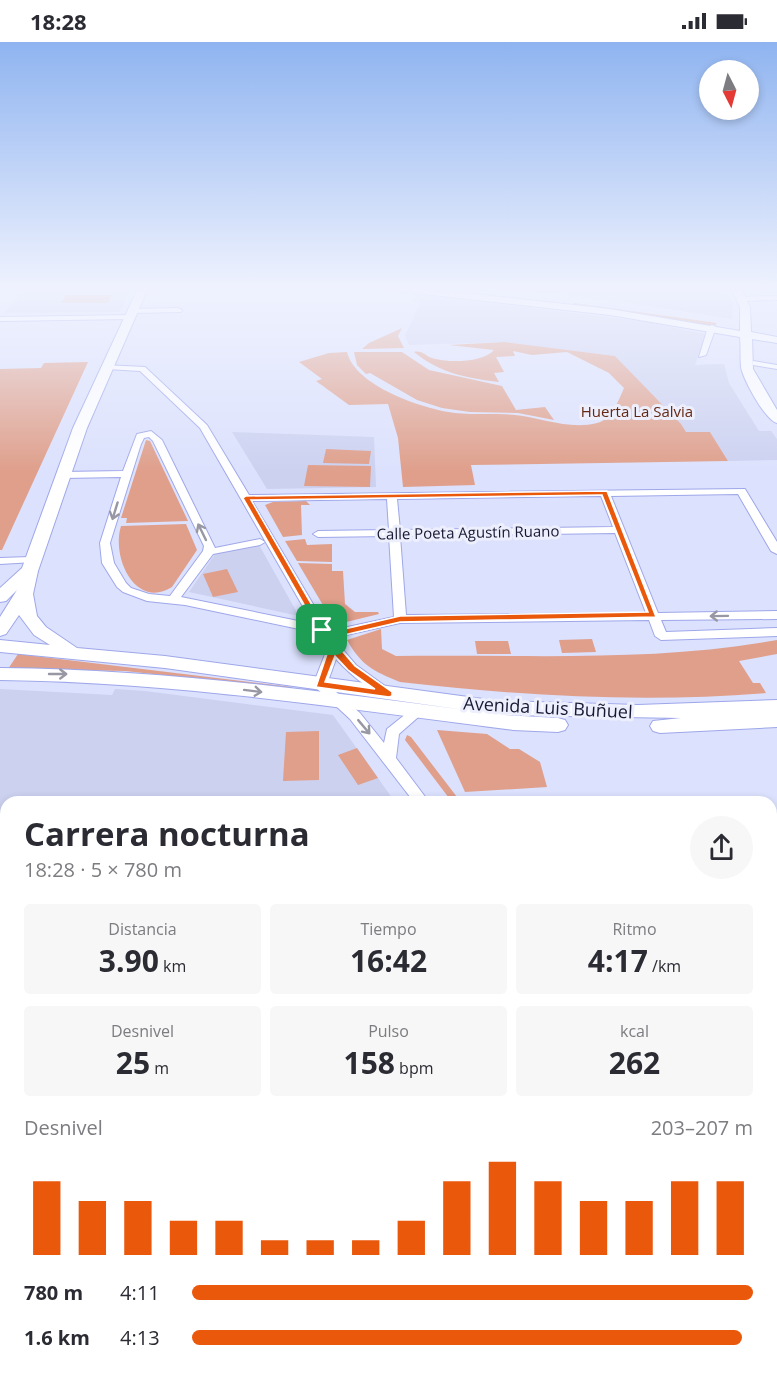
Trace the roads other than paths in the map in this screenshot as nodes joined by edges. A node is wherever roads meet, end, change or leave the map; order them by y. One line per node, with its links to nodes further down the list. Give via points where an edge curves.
1 (116, 348): 5 (main road)
2 (704, 348): 4 (street)
3 (746, 348): 9 (main road, via 747,369 754,386)
4 (702, 355)
5 (109, 362): 8 (main road); 15 (street, via 135,367 149,375 204,427)
6 (756, 363): 7 (street)
7 (777, 367)
8 (94, 400): 10 (main road, via 98,407 96,421 83,443); 10 (main road, via 68,426)
9 (777, 419)
10 (72, 452): 12 (main road)
11 (128, 470): 12 (street); 26 (street, one-way to 26, via 105,543 108,563 127,590 147,597); 26 (street, one-way to 11, via 209,546 151,434 140,436)
12 (64, 473): 23 (main road, via 36,564)
13 (605, 493): 14 (street); 16 (street); 21 (street, via 741,491)
14 (392, 496): 15 (street); 17 (street)
15 (246, 498): 32 (street)
16 (619, 530): 17 (street, Calle Poeta Agustín Ruano); 27 (street)
17 (395, 533): 18 (street, Calle Poeta Agustín Ruano); 29 (street)
18 (318, 534)
19 (260, 542): 20 (street)
20 (215, 551)
21 (777, 551)
22 (0, 561): 23 (street)
23 (30, 565): 24 (main road); 25 (main road)
24 (25, 594): 30 (main road); 35 (main road, Avenida Luis Buñuel, via 24,608 33,625)
25 (0, 597)
26 (174, 599): 32 (street)
27 (653, 615): 28 (street, one-way to 27); 29 (street); 31 (street, via 661,636)
28 (777, 615)
29 (400, 619): 32 (street)
30 (0, 630)
31 (777, 632)
32 (324, 633): 34 (street)
33 (0, 646): 35 (main road, Avenida Luis Buñuel)
34 (334, 648): 37 (street); 38 (street, via 351,668)
35 (74, 652): 37 (main road, Avenida Luis Buñuel)
36 (0, 674): 39 (main road, Avenida Luis Buñuel, one-way to 39, via 152,679)
37 (320, 685): 38 (main road, Avenida Luis Buñuel); 39 (street)
38 (389, 694): 40 (main road, Avenida Luis Buñuel, via 548,711 675,712)
39 (334, 701): 41 (main road, Avenida Luis Buñuel); 43 (street, one-way to 43, via 355,716)
40 (777, 706)
41 (417, 711): 42 (main road, Avenida Luis Buñuel, via 524,724 697,726); 43 (street, via 392,732)
42 (777, 720)
43 (389, 758): 44 (street)
44 (418, 796)

